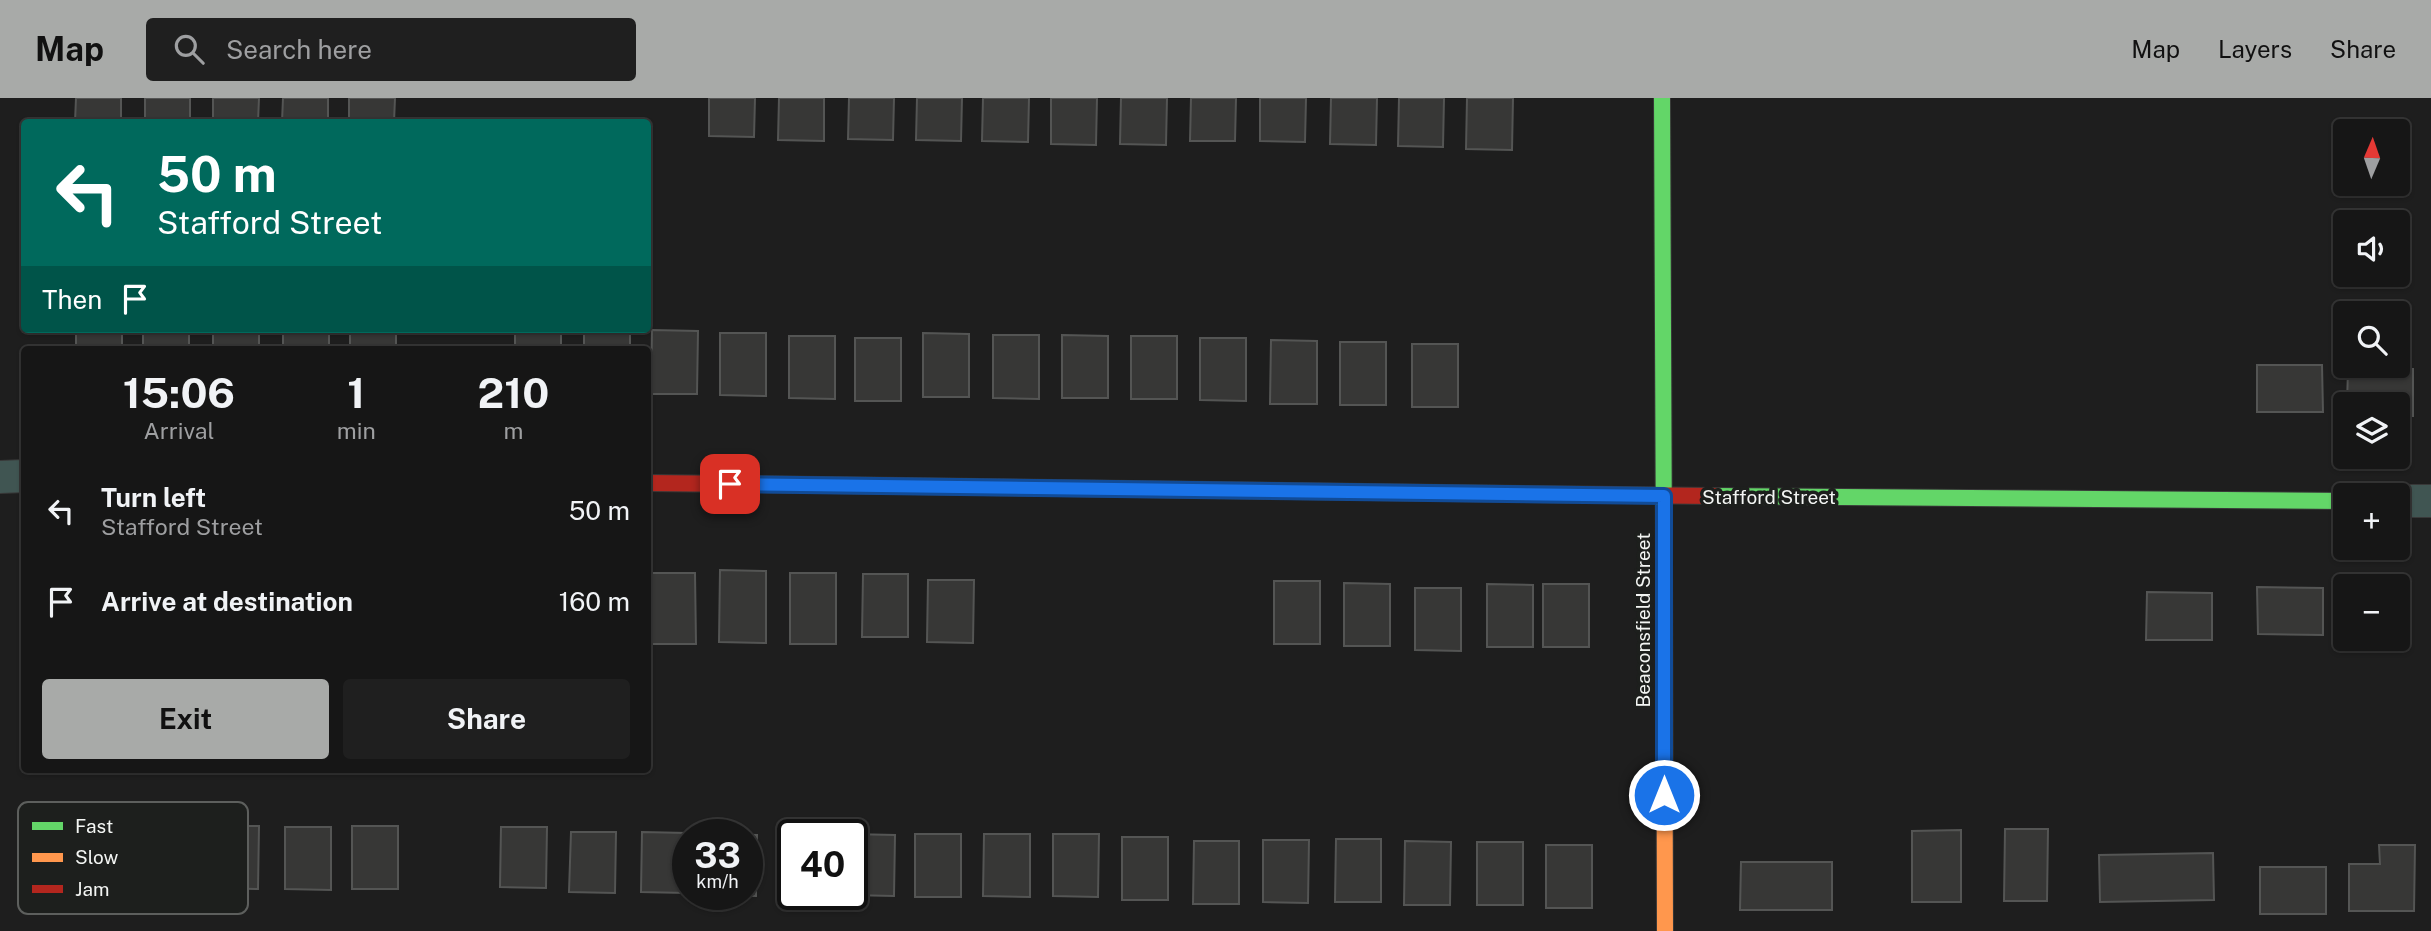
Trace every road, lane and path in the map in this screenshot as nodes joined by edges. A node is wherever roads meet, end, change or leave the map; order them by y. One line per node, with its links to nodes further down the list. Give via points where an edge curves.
1 (1662, 98): 5 (street, Beaconsfield Street)
2 (21, 476): 3 (street)
3 (0, 477)
4 (651, 483): 5 (street, Stafford Street)
5 (1664, 496): 6 (street, Stafford Street); 9 (street, Beaconsfield Street)
6 (2333, 501)
7 (2410, 501): 8 (street)
8 (2431, 501)
9 (1665, 931)

